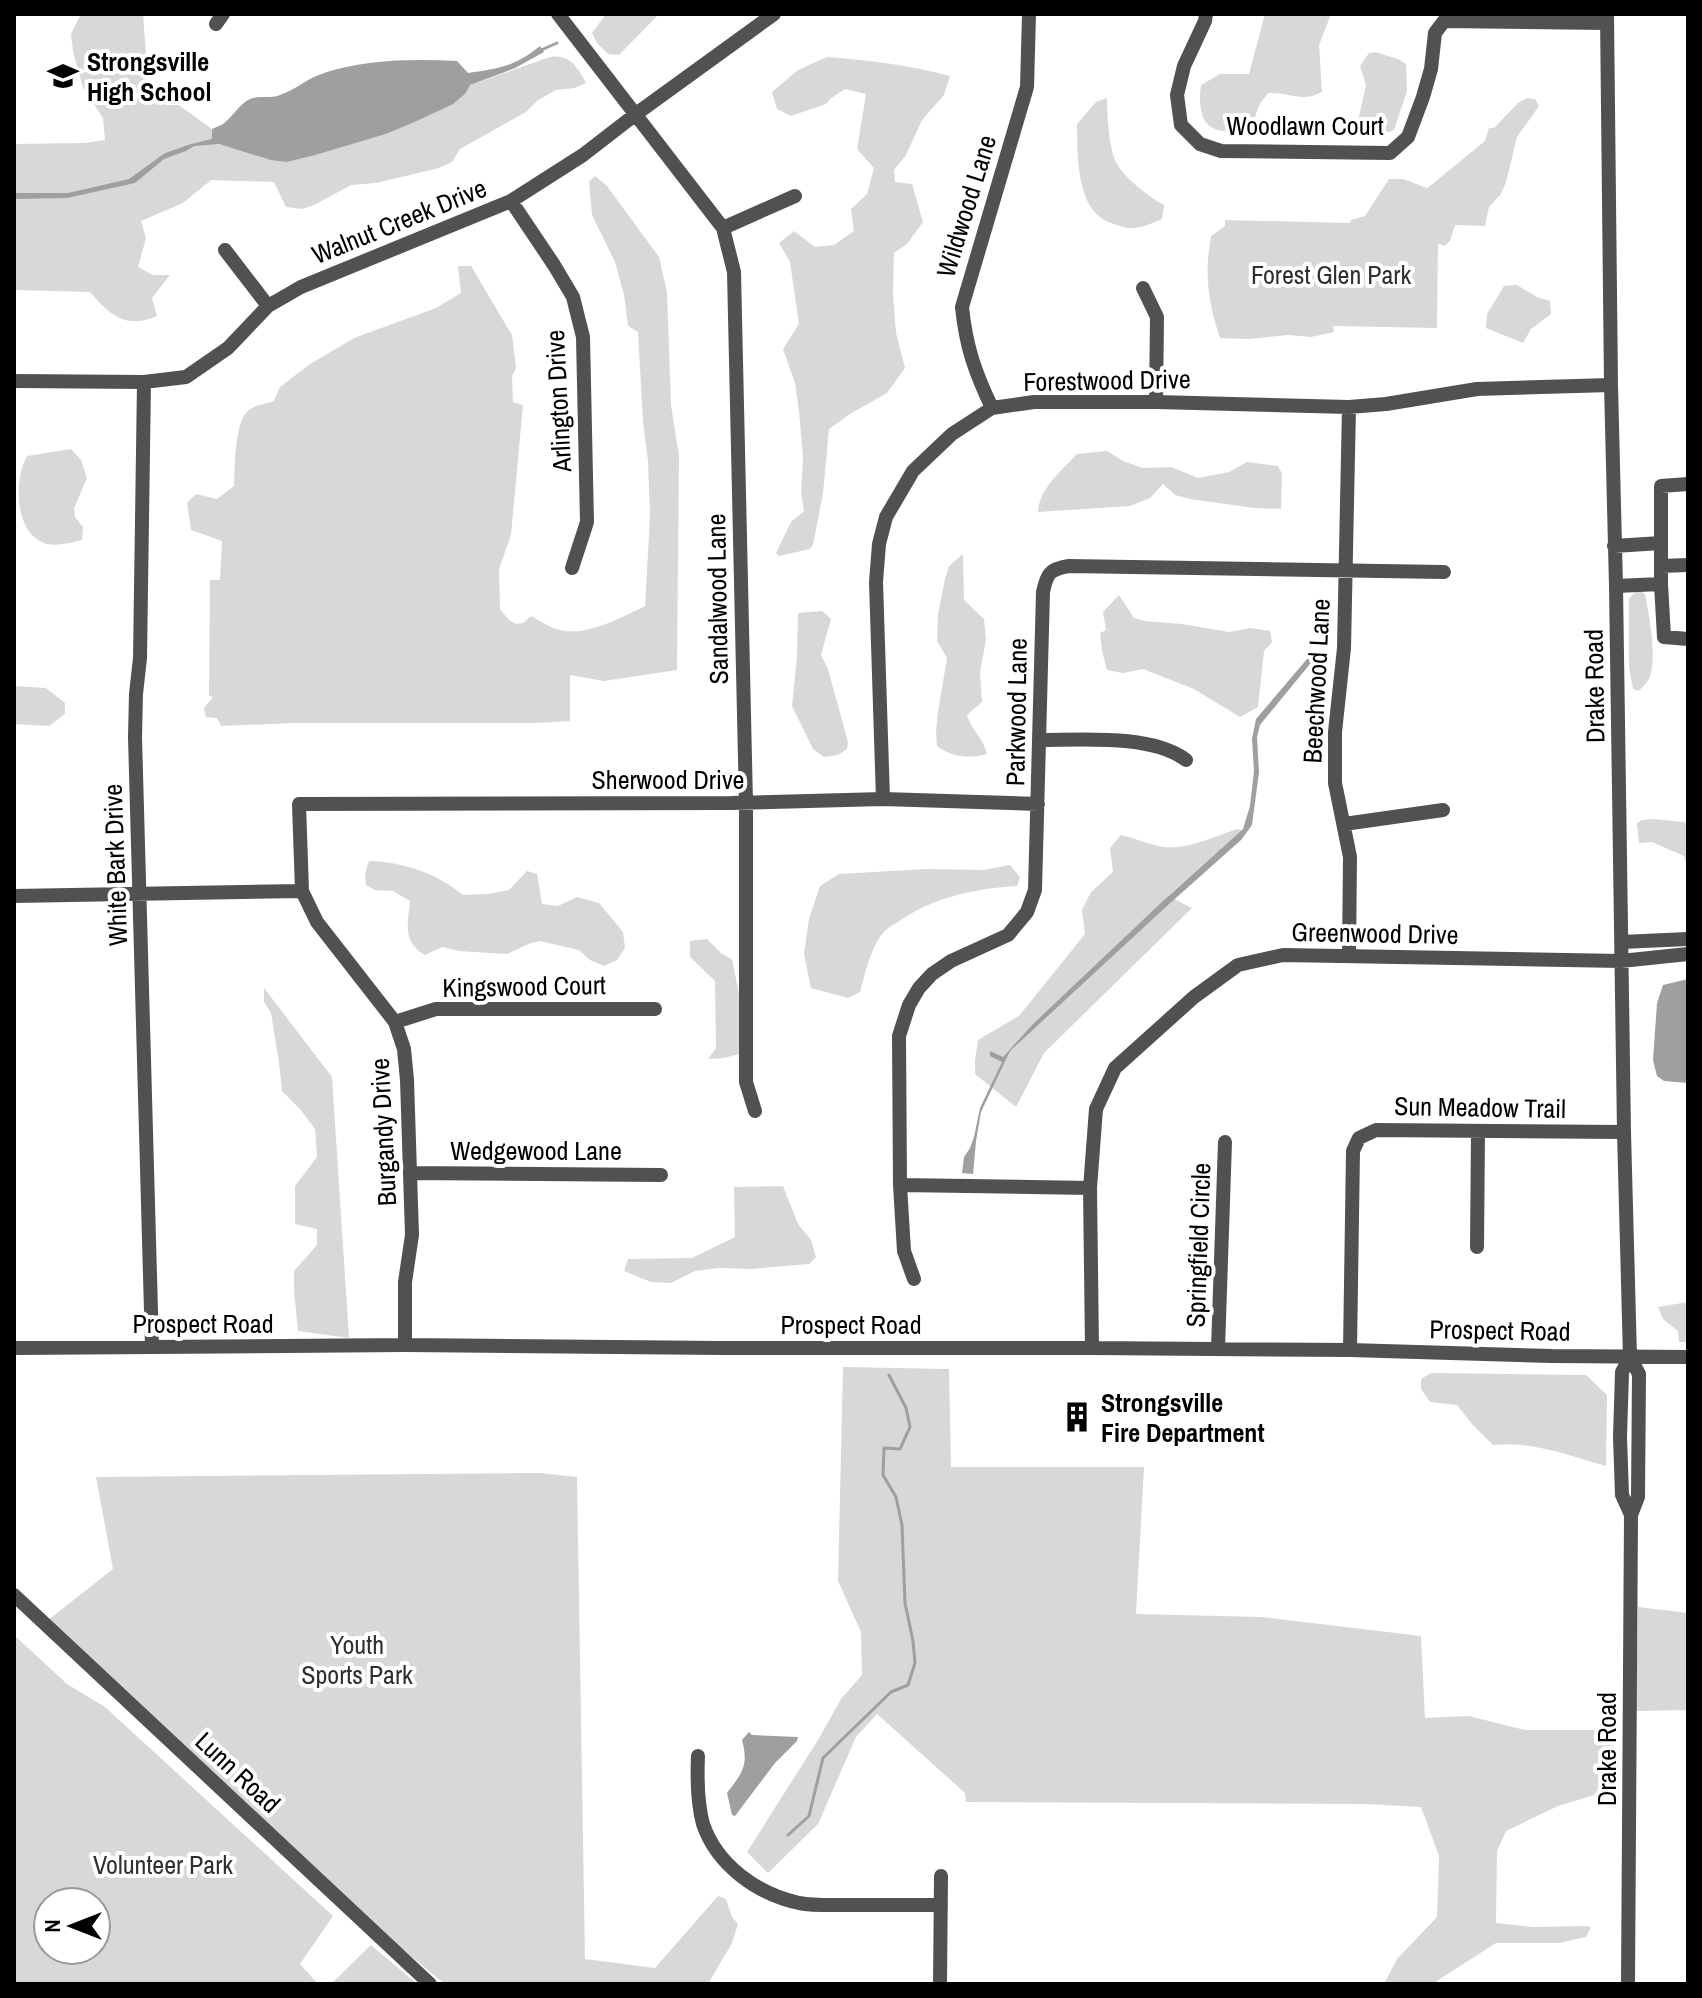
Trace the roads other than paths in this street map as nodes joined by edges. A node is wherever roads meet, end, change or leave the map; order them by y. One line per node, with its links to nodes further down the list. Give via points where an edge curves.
1 (558, 14): 6 (street, Sandalwood Lane)
2 (774, 14): 6 (street, Walnut Creek Drive)
3 (1029, 14): 18 (street, Wildwood Lane, via 1027,87 962,307 974,370)
4 (1206, 14): 5 (street, Woodlawn Court, via 1177,95 1181,125 1200,144 1221,151 1390,153 1408,137 1431,69 1435,33 1444,21)
5 (1607, 18): 15 (street, Drake Road)
6 (636, 114): 8 (street, Walnut Creek Drive); 9 (street, Sandalwood Lane)
7 (795, 196): 9 (street)
8 (511, 201): 12 (street, Walnut Creek Drive, via 301,287); 24 (street, Arlington Drive, via 573,297 583,337 587,522)
9 (723, 228): 33 (street, Sandalwood Lane, via 734,272)
10 (225, 250): 12 (street)
11 (1143, 288): 16 (street, via 1157,317)
12 (268, 306): 14 (street, Walnut Creek Drive, via 228,348 186,377)
13 (14, 381): 14 (street, Walnut Creek Drive)
14 (144, 382): 39 (street, White Bark Drive, via 135,737)
15 (1611, 385): 17 (street, Forestwood Drive, via 1477,389); 21 (street, Drake Road)
16 (1156, 402): 17 (street, Forestwood Drive); 18 (street, Forestwood Drive, via 1034,402)
17 (1349, 407): 25 (street, Beechwood Lane)
18 (992, 408): 32 (street, Forestwood Drive, via 952,434 913,471 886,517 876,582)
19 (1688, 484): 20 (street, via 1661,486)
20 (1661, 543): 21 (street); 23 (street)
21 (1614, 546): 28 (street, Drake Road)
22 (1688, 565): 23 (street)
23 (1661, 566): 27 (street)
24 (572, 568)
25 (1345, 570): 26 (street, Parkwood Lane); 30 (street, Parkwood Lane, via 1057,568 1046,578 1043,592); 37 (street, Beechwood Lane, via 1335,732 1335,783)
26 (1444, 572)
27 (1661, 584): 28 (street); 29 (street, via 1664,637)
28 (1616, 586): 42 (street, Drake Road)
29 (1688, 639)
30 (1040, 740): 31 (street, via 1128,740); 35 (street, Parkwood Lane)
31 (1186, 760)
32 (883, 799): 33 (street, Sherwood Drive); 35 (street, Sherwood Drive)
33 (746, 803): 34 (street, Sherwood Drive); 48 (street, Sandalwood Lane, via 746,1082)
34 (299, 804): 38 (street, Burgandy Drive)
35 (1038, 804): 54 (street, Parkwood Lane, via 1035,890 1027,912 1008,935 932,974 909,1005 899,1036)
36 (1443, 810): 37 (street)
37 (1344, 824): 44 (street, Beechwood Lane, via 1350,857)
38 (302, 891): 39 (street); 47 (street, Burgandy Drive, via 317,922)
39 (140, 893): 40 (street); 59 (street, White Bark Drive)
40 (14, 896)
41 (1688, 939): 42 (street)
42 (1621, 942): 45 (street, Drake Road)
43 (1688, 954): 45 (street, Greenwood Drive)
44 (1349, 956): 45 (street, Greenwood Drive); 55 (street, Greenwood Drive, via 1283,955 1238,965 1194,997 1115,1068 1096,1109)
45 (1621, 961): 50 (street, Drake Road)
46 (655, 1009): 47 (street, Kingswood Court, via 436,1009)
47 (395, 1022): 52 (street, Burgandy Drive, via 404,1049)
48 (755, 1111)
49 (1478, 1132): 50 (street, Sun Meadow Trail); 56 (street); 63 (street, Sun Meadow Trail, via 1376,1130 1359,1138 1353,1151)
50 (1624, 1132): 64 (street, Drake Road)
51 (1225, 1142): 62 (street, Springfield Circle)
52 (410, 1173): 53 (street, Wedgewood Lane); 58 (street, Burgandy Drive)
53 (661, 1175)
54 (900, 1185): 55 (street); 57 (street, Parkwood Lane, via 904,1251)
55 (1090, 1188): 61 (street, Greenwood Drive)
56 (1477, 1247)
57 (914, 1279)
58 (405, 1345): 59 (street, Prospect Road); 61 (street, Prospect Road)
59 (152, 1347): 60 (street, Prospect Road)
60 (14, 1348)
61 (1092, 1348): 62 (street, Prospect Road)
62 (1218, 1349): 63 (street, Prospect Road)
63 (1350, 1350): 64 (street, Prospect Road)
64 (1630, 1357): 65 (street, Prospect Road); 72 (street, Drake Road, via 1622,1372 1620,1437 1622,1495 1631,1515)
65 (1688, 1357)
66 (14, 1595): 70 (street, Lunn Road)
67 (698, 1756): 69 (street, via 703,1823 715,1848 743,1878 806,1904)
68 (941, 1876): 69 (street)
69 (941, 1905): 71 (street)
70 (430, 1984)
71 (940, 1984)
72 (1628, 1984)

